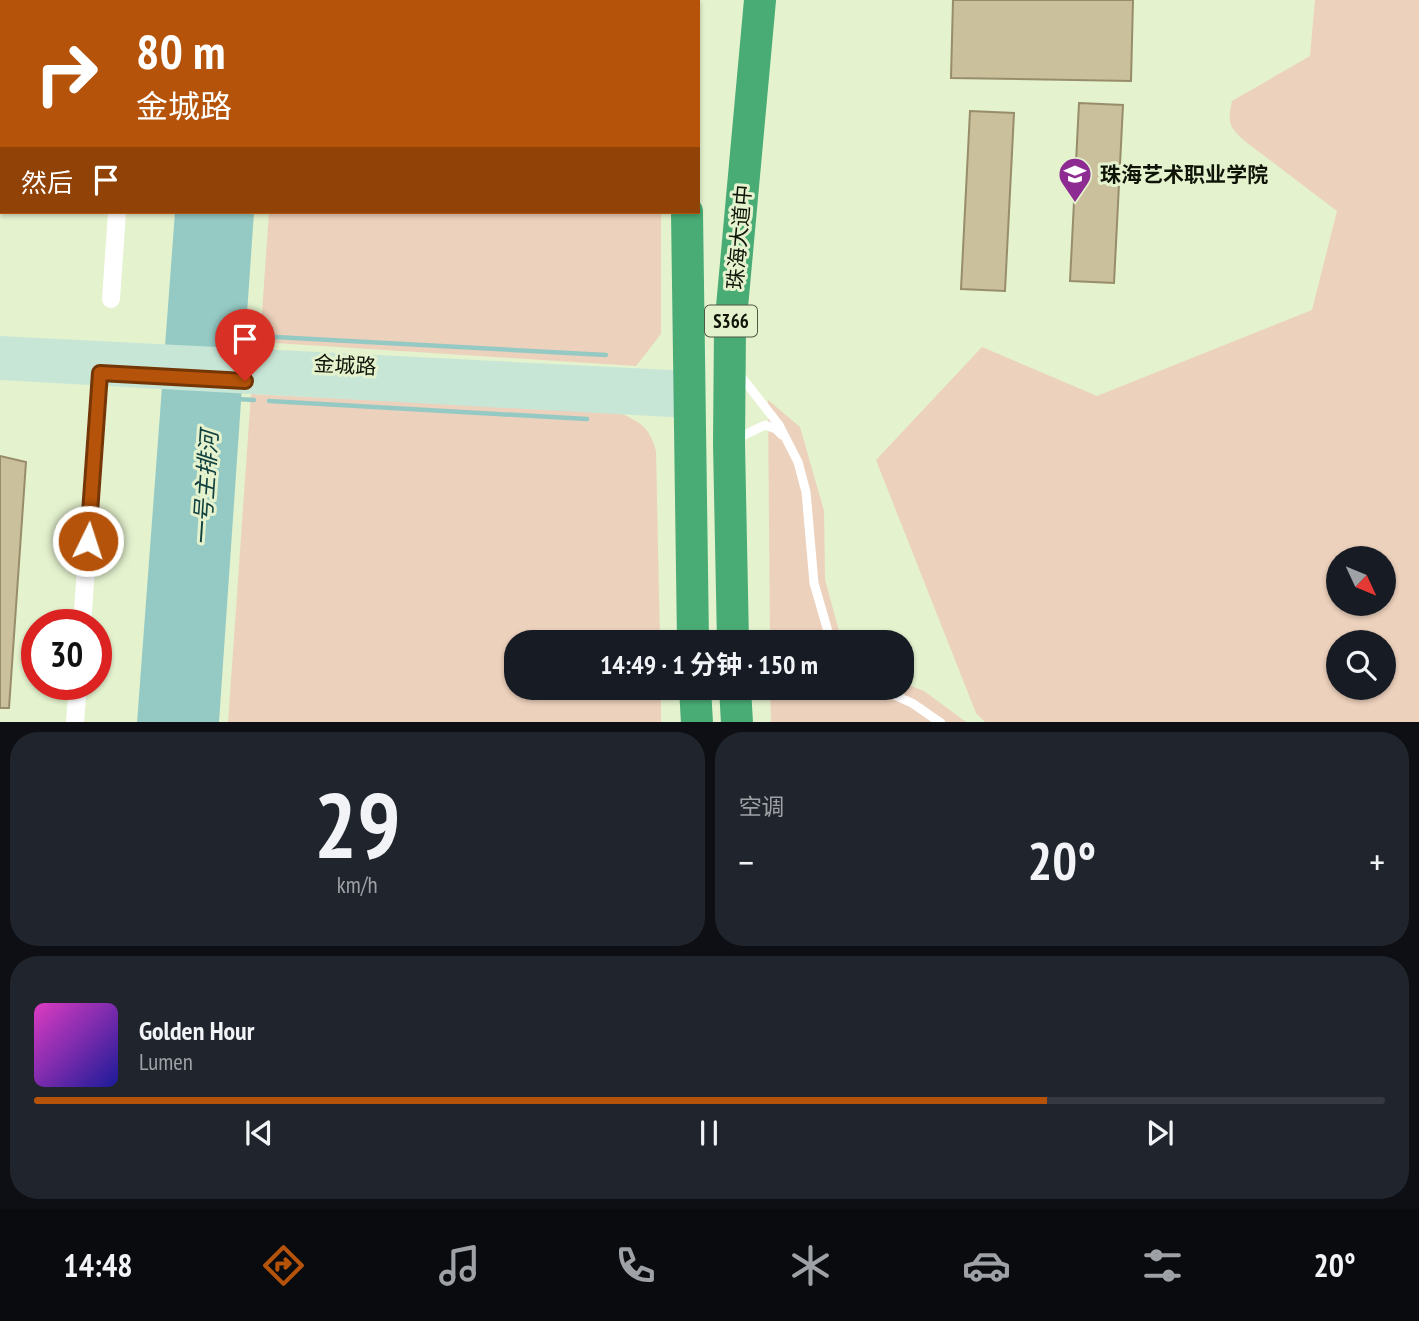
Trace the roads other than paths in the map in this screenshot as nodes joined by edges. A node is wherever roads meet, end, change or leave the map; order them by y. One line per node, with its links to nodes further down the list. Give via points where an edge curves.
1 (760, 0): 6 (highway, 珠海大道中 / S366)
2 (117, 214): 4 (street)
3 (687, 214): 9 (highway, S366)
4 (111, 299)
5 (0, 348): 7 (street, 金城路)
6 (730, 360): 10 (lane); 11 (highway, 珠海大道中 / S366)
7 (113, 367): 8 (street, 金城路); 9 (street, 金城路); 12 (street)
8 (0, 368)
9 (689, 395): 13 (highway, S366)
10 (785, 439): 11 (lane, via 765,425); 15 (lane, via 798,462 806,492 814,583)
11 (729, 443): 14 (highway, 珠海大道中 / S366)
12 (84, 609)
13 (693, 630)
14 (733, 630)
15 (828, 630)
16 (77, 700): 20 (street)
17 (696, 700): 21 (highway)
18 (736, 700): 22 (highway)
19 (905, 700): 23 (lane)
20 (75, 722)
21 (697, 722)
22 (737, 722)
23 (940, 722)

